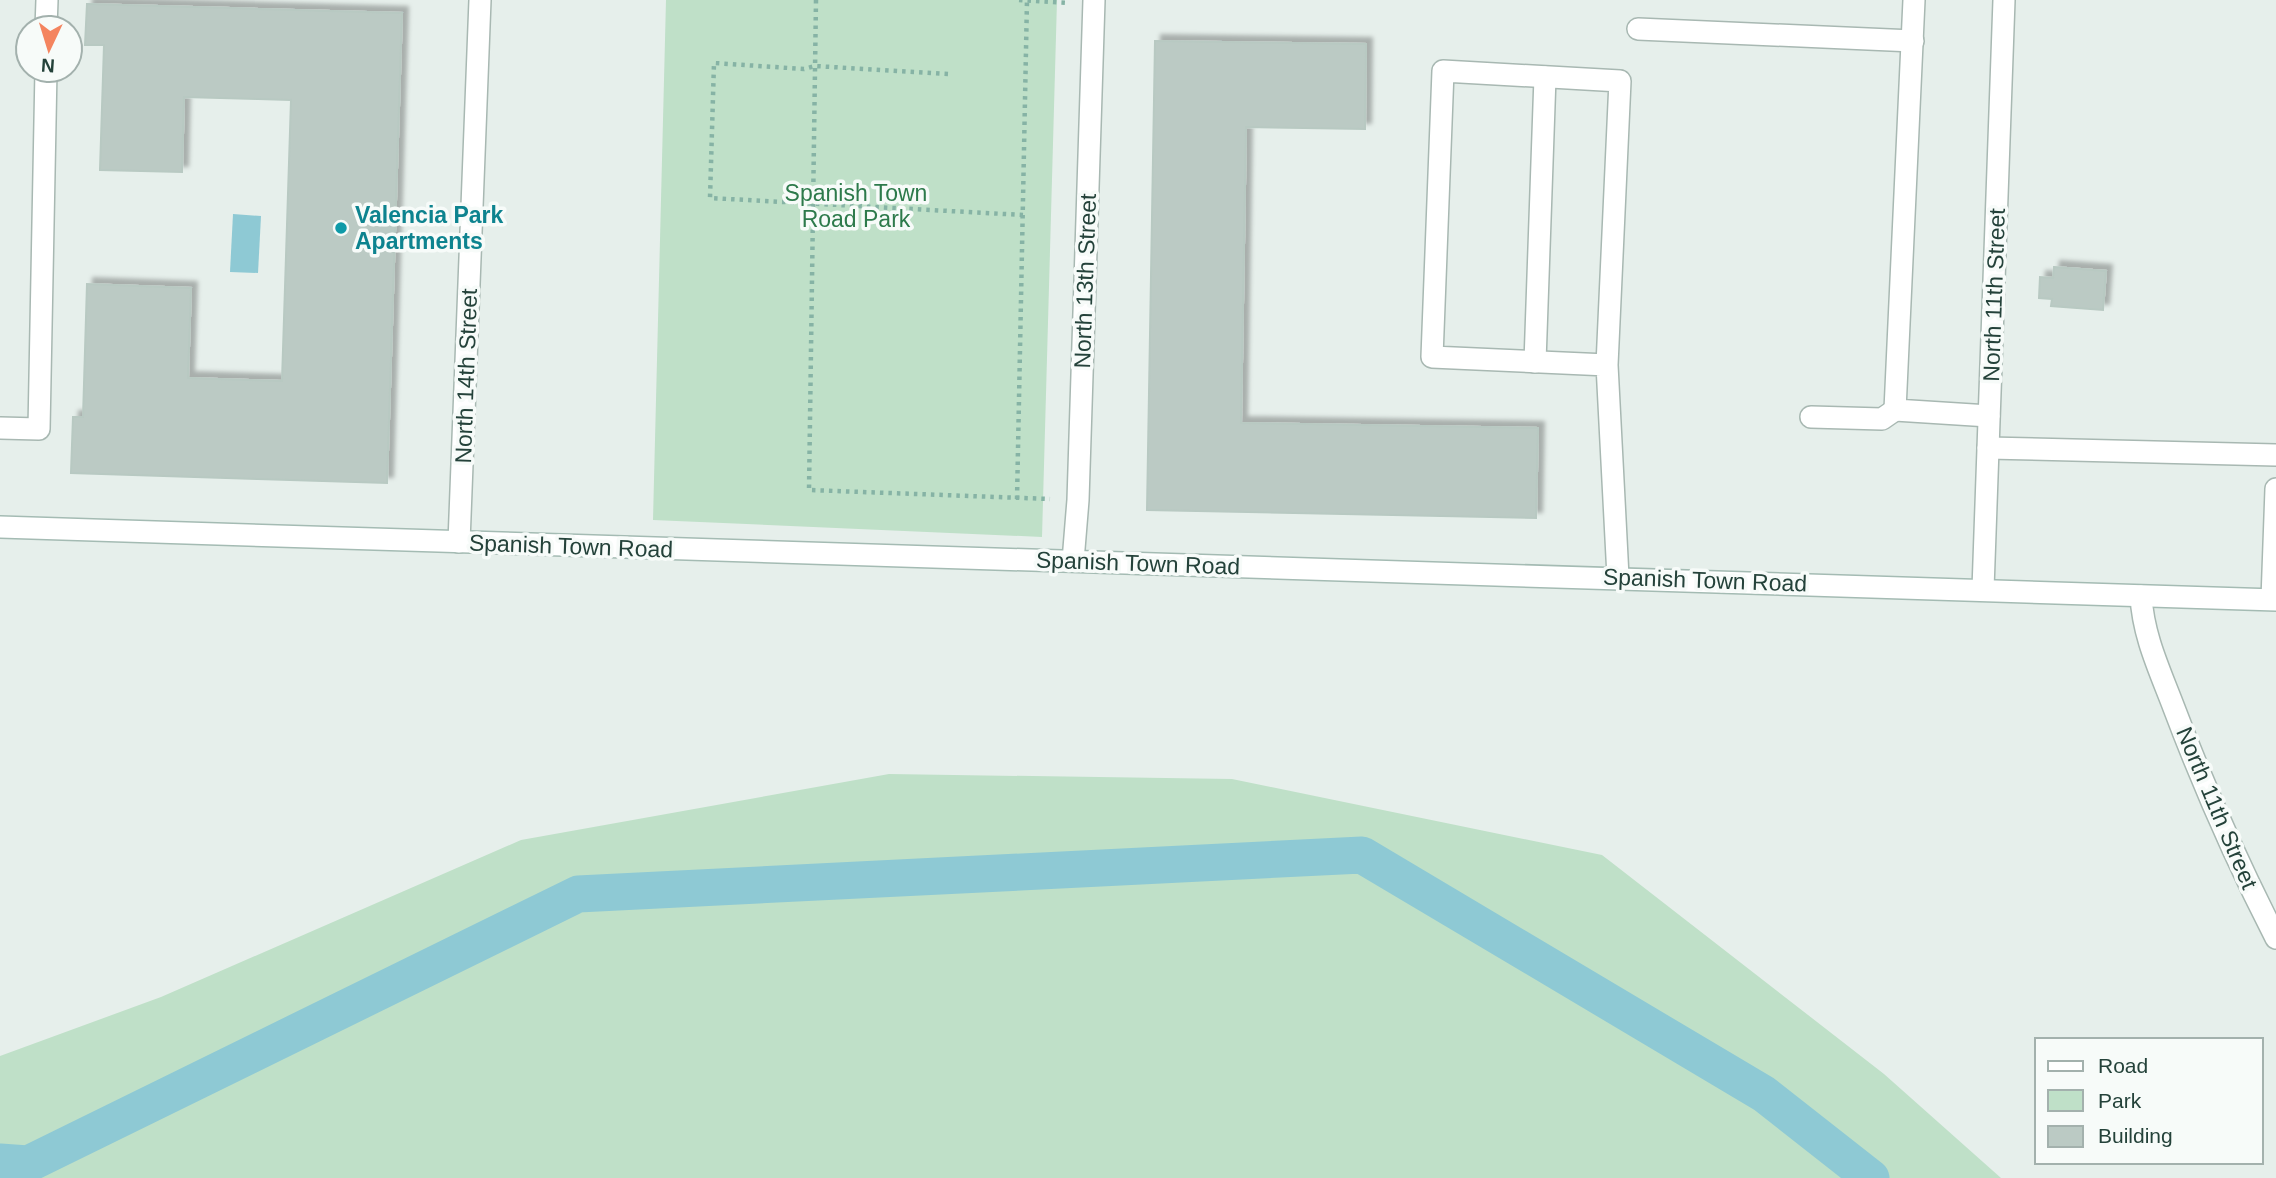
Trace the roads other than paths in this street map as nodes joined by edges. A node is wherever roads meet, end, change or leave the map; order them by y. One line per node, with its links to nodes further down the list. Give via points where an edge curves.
1 (480, 0): 19 (street, North 14th Street)
2 (1914, 0): 6 (street)
3 (2004, 0): 12 (street, North 11th Street)
4 (1094, 2): 20 (street, North 13th Street)
5 (1638, 29): 6 (street)
6 (1913, 41): 11 (street)
7 (1545, 76): 9 (street); 9 (street, via 1443,71 1432,358); 10 (street, via 1620,81)
8 (46, 84): 14 (street, via 39,429)
9 (1535, 362): 10 (street)
10 (1607, 365): 21 (street)
11 (1895, 410): 12 (street); 13 (street, via 1882,419)
12 (1989, 416): 15 (street, North 11th Street)
13 (1811, 417)
14 (0, 428)
15 (1988, 448): 16 (street); 22 (street, North 11th Street)
16 (2276, 455)
17 (2276, 489): 24 (street)
18 (0, 527): 19 (street, Spanish Town Road)
19 (459, 542): 20 (street, Spanish Town Road)
20 (1073, 561): 21 (street, Spanish Town Road)
21 (1618, 578): 22 (street, Spanish Town Road)
22 (1983, 589): 23 (street, Spanish Town Road)
23 (2141, 596): 24 (street, Spanish Town Road); 25 (street, North 11th Street, via 2146,635 2190,750)
24 (2274, 599)
25 (2276, 938)

